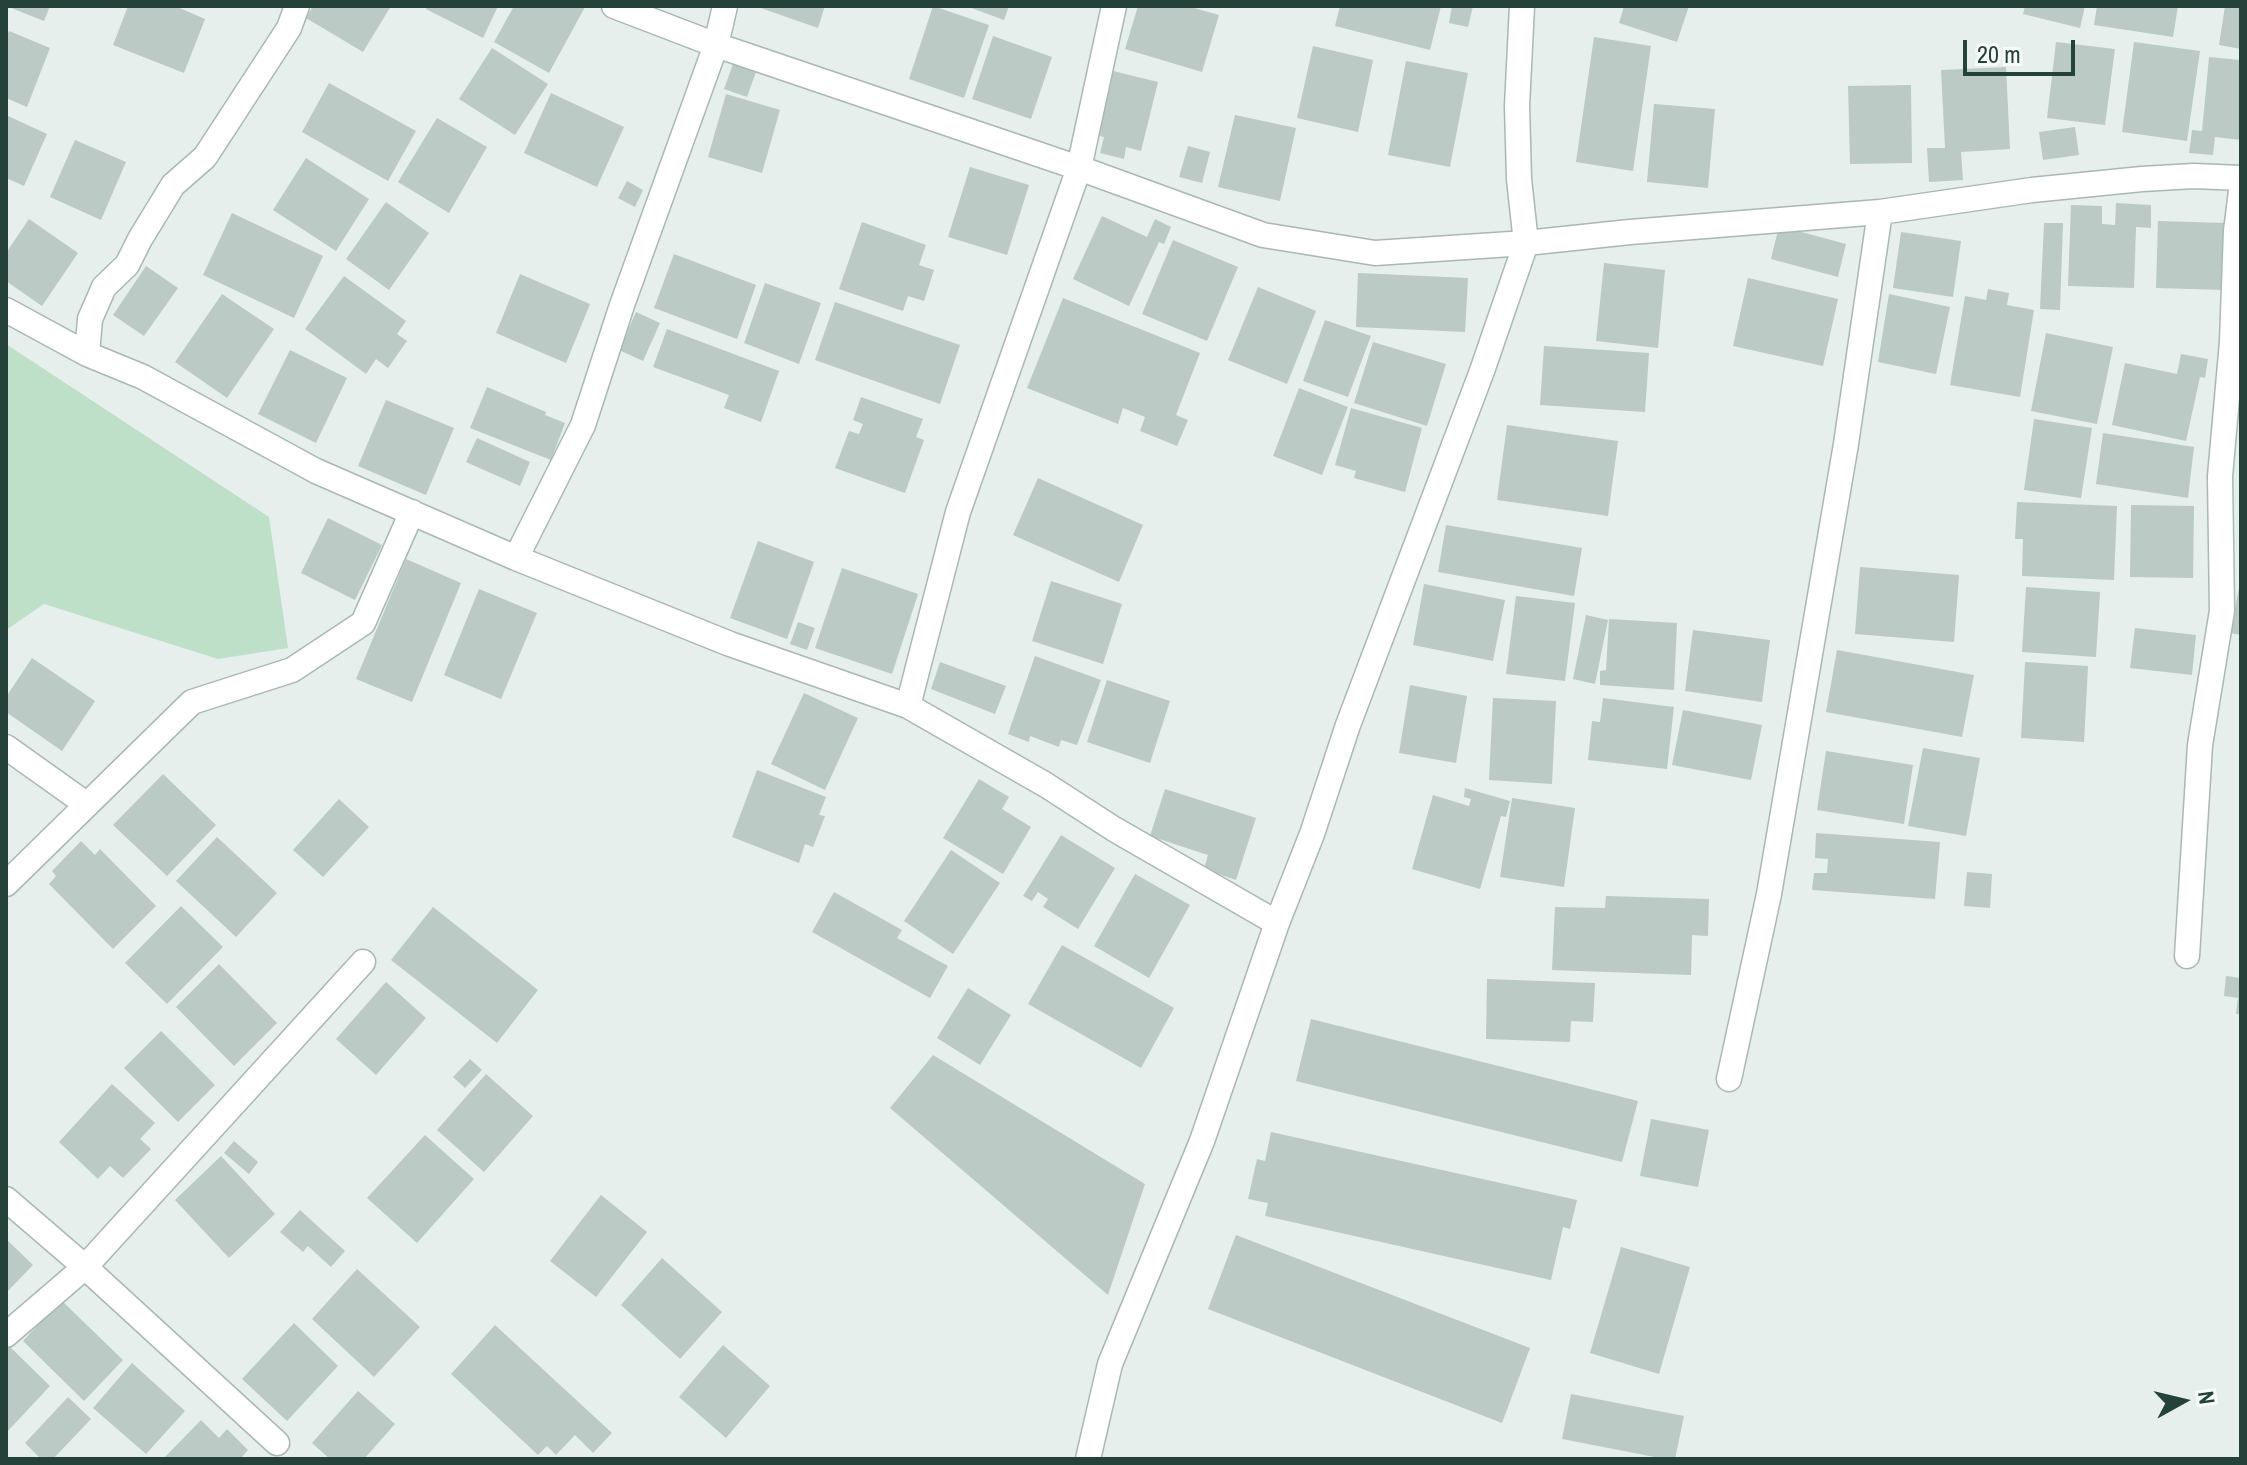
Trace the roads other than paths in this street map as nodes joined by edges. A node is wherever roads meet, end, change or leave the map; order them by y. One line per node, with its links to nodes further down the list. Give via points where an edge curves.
1 (297, 6): 14 (street, via 289,28 205,157 173,185 127,265 104,287 90,319)
2 (614, 6): 6 (street)
3 (725, 6): 6 (street)
4 (1114, 6): 7 (street)
5 (1522, 6): 11 (street, via 1517,106)
6 (716, 45): 7 (street); 16 (street, via 583,425)
7 (1079, 168): 11 (street, via 1277,238 1375,253); 17 (street, via 958,512)
8 (2241, 178): 10 (street, via 2142,179)
9 (2241, 191): 13 (street)
10 (1880, 212): 11 (street); 24 (street, via 1772,879)
11 (1526, 243): 21 (street)
12 (6, 310): 14 (street)
13 (2236, 342): 22 (street, via 2220,476 2222,611 2200,745)
14 (87, 354): 15 (street, via 143,377 316,471)
15 (412, 512): 16 (street); 19 (street, via 363,623 292,670 192,702)
16 (516, 558): 17 (street, via 730,644)
17 (908, 706): 21 (street)
18 (6, 747): 19 (street)
19 (86, 804): 20 (street)
20 (6, 884)
21 (1277, 923): 29 (street, via 1202,1141 1110,1364)
22 (2187, 956)
23 (363, 962): 26 (street)
24 (1729, 1079)
25 (6, 1199): 26 (street)
26 (85, 1267): 27 (street); 28 (street)
27 (6, 1335)
28 (277, 1443)
29 (1088, 1459)

